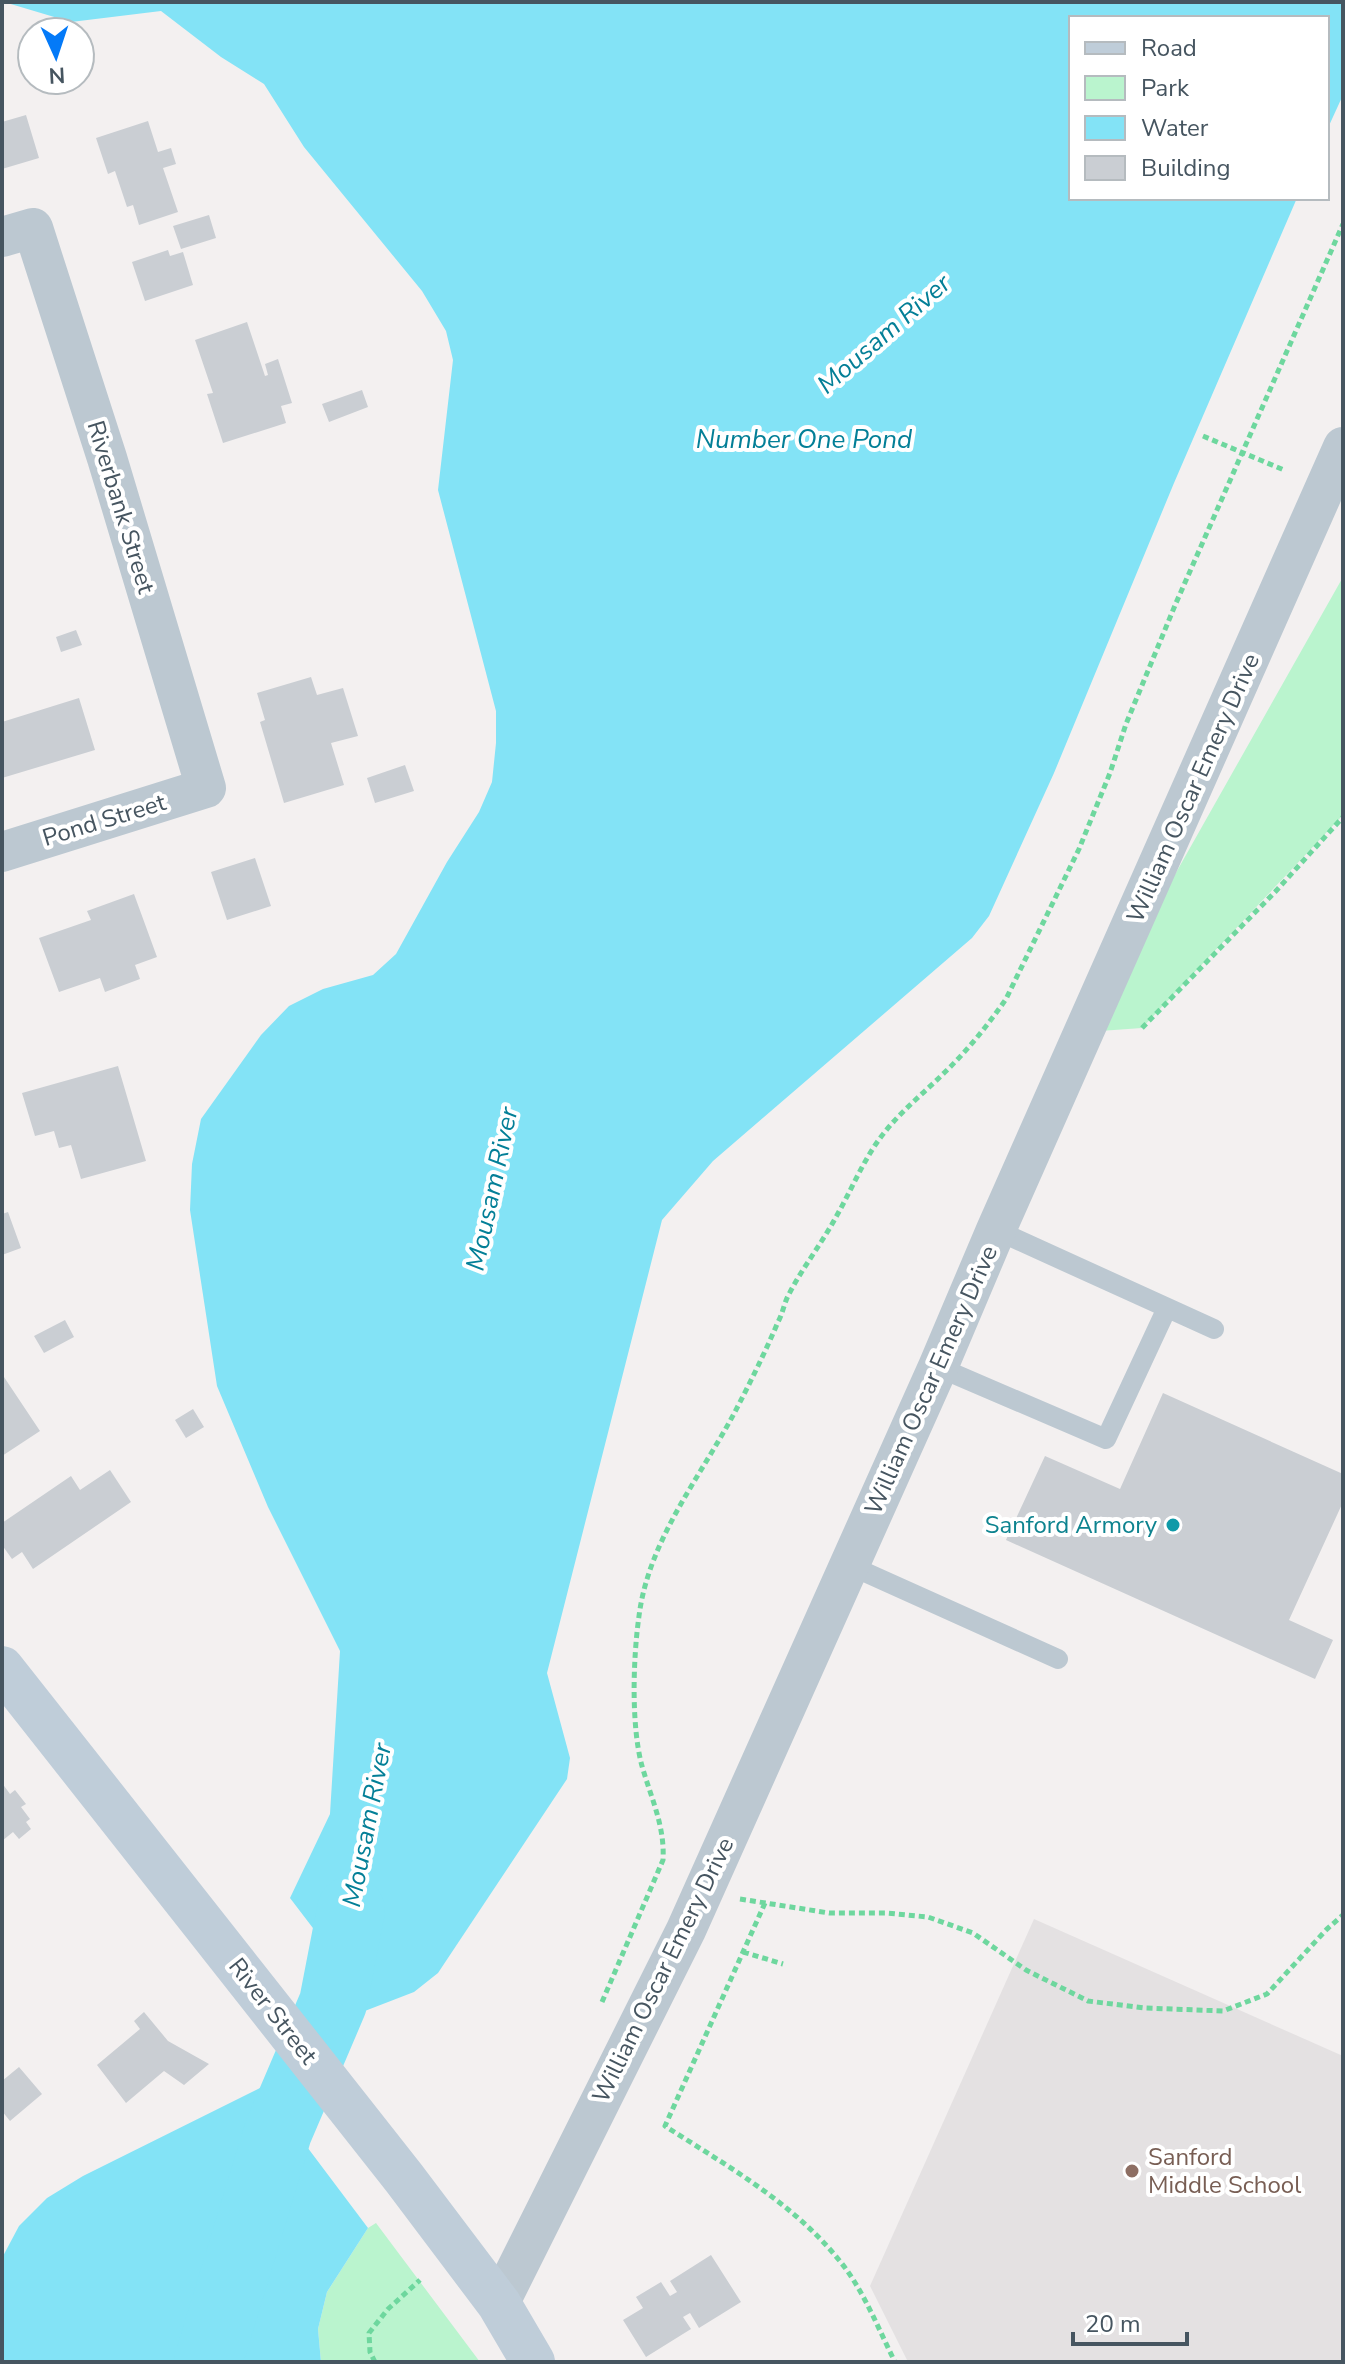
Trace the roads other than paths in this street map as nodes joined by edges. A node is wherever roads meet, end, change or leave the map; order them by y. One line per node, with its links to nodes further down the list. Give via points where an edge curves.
1 (17, 232): 3 (street, Riverbank Street, via 107,458)
2 (1343, 447): 5 (street, William Oscar Emery Drive)
3 (206, 788): 4 (street, Pond Street)
4 (2, 852)
5 (996, 1230): 6 (lane); 8 (street, William Oscar Emery Drive)
6 (1167, 1308): 7 (lane); 8 (lane, via 1106,1439)
7 (1214, 1329)
8 (938, 1367): 9 (street, William Oscar Emery Drive)
9 (849, 1565): 10 (lane); 12 (street, William Oscar Emery Drive, via 686,1930)
10 (1058, 1659)
11 (2, 1668): 12 (street, River Street)
12 (499, 2304): 13 (street, River Street)
13 (533, 2362)

